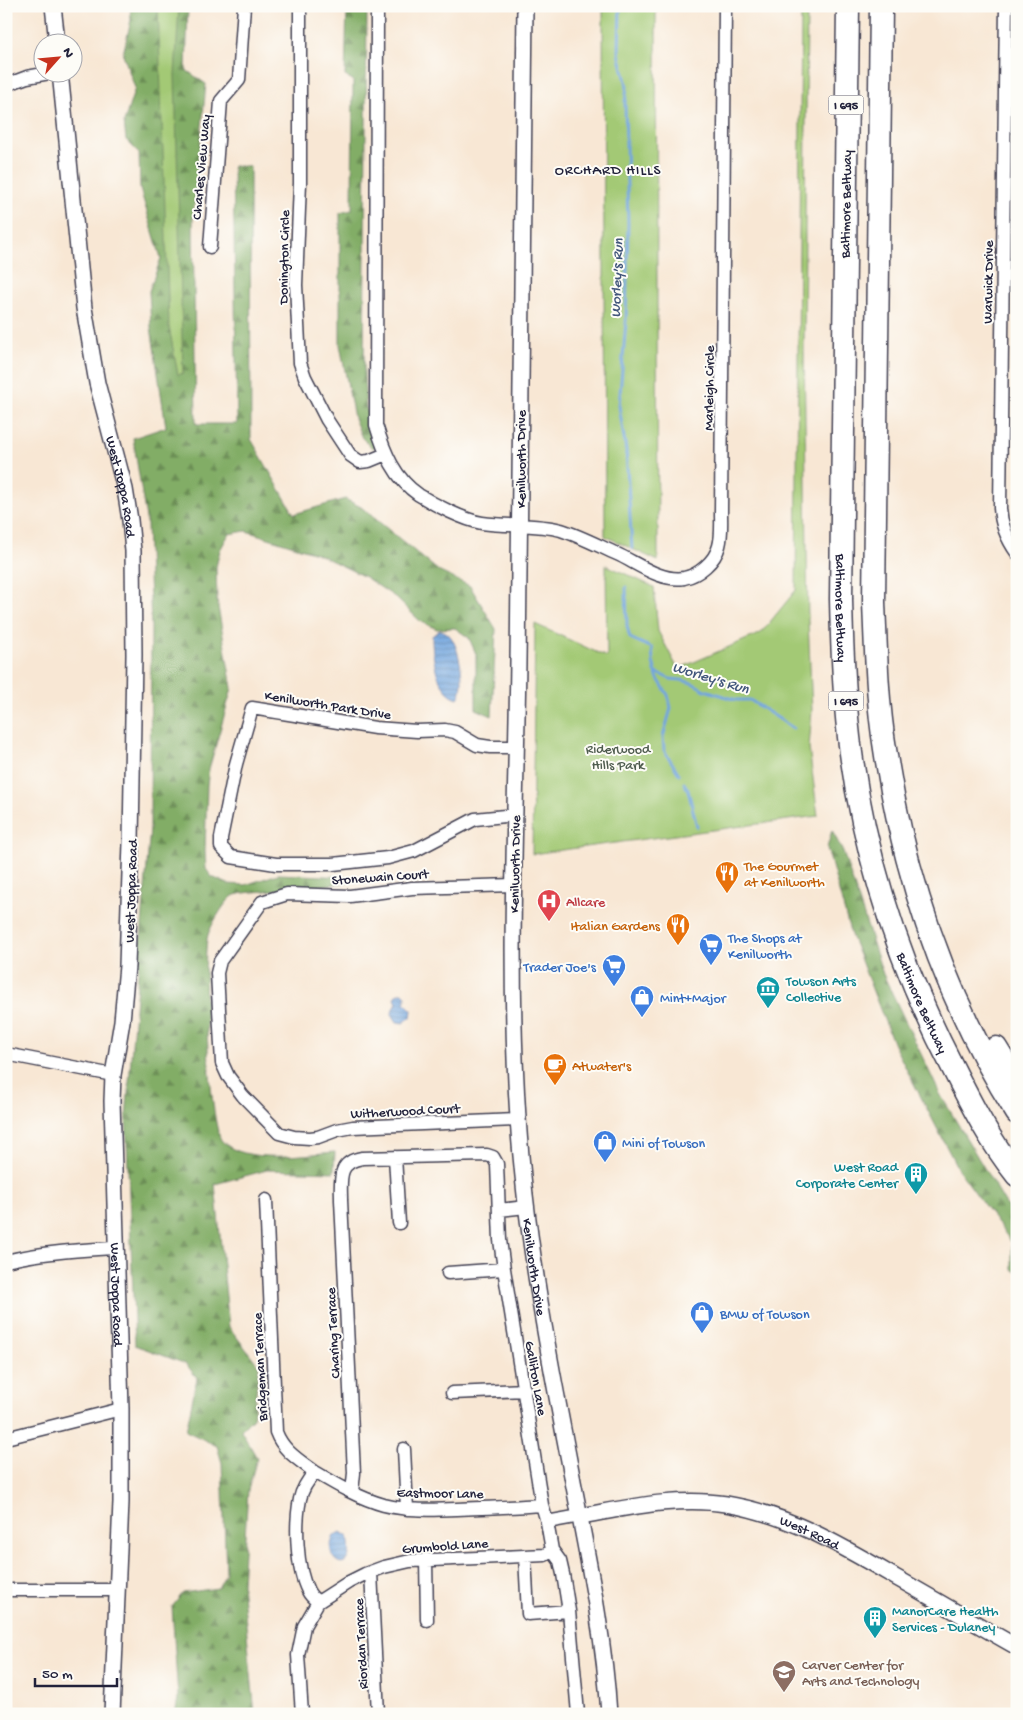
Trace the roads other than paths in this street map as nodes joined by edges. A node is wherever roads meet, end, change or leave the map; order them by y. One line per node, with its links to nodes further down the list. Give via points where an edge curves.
1 (53, 6): 11 (street)
2 (244, 6): 16 (street, Charles View Way, via 239,80 221,101)
3 (300, 6): 17 (street, Donington Circle, via 300,183 296,285 300,363 327,420 350,455 360,462)
4 (377, 6): 17 (street, via 376,426)
5 (525, 6): 18 (street, Kenilworth Drive)
6 (725, 6): 18 (street, Marleigh Circle, via 720,544 703,569 685,578 672,579 560,530)
7 (836, 6): 15 (highway, via 837,177)
8 (848, 6): 15 (highway, Baltimore Beltway / I 695)
9 (882, 6): 22 (highway, I 695, via 875,620 884,748)
10 (1006, 6): 19 (street, Warwick Drive, via 1000,508 1005,534)
11 (56, 32)
12 (32, 76): 14 (street)
13 (61, 82): 26 (street, West Joppa Road, via 85,316 125,489 132,551 134,655 128,966)
14 (6, 85)
15 (845, 205): 31 (highway, Baltimore Beltway / I 695, via 841,599 843,677 851,754 879,886 899,947 937,1038 970,1102)
16 (210, 247)
17 (386, 454): 18 (street, via 402,480 434,504 480,523)
18 (519, 525): 20 (street, Kenilworth Drive)
19 (1017, 553)
20 (516, 747): 21 (street, Kenilworth Drive); 21 (street, Kenilworth Park Drive, via 477,745 455,732 444,730 375,728 252,708 220,838 221,847 231,857 276,864 333,864 388,858 414,851 467,822)
21 (515, 814): 23 (street, Kenilworth Drive)
22 (912, 877): 27 (highway, via 955,976); 28 (highway, I 695, via 948,980 999,1085)
23 (514, 885): 24 (street, Stonewain Court, via 412,888 350,896 287,894 262,902 220,961 217,973); 29 (street, Kenilworth Drive)
24 (219, 1020): 29 (street, Witherwood Court, via 222,1063 228,1076 278,1133 310,1138 353,1127)
25 (6, 1054): 26 (street)
26 (113, 1075): 36 (street, West Joppa Road)
27 (1017, 1082)
28 (1017, 1113)
29 (518, 1120): 33 (street, Kenilworth Drive)
30 (395, 1157): 34 (street, Galliton Lane, via 493,1157 497,1164); 35 (street); 46 (street, Charing Terrace, via 354,1159 347,1162 342,1173 354,1473)
31 (1014, 1172)
32 (266, 1200): 45 (street, Bridgeman Terrace, via 276,1432 287,1450)
33 (526, 1207): 34 (street); 49 (street, Kenilworth Drive, via 542,1317)
34 (499, 1210): 38 (street, Galliton Lane)
35 (399, 1223)
36 (116, 1248): 37 (street); 42 (street, West Joppa Road)
37 (6, 1261)
38 (504, 1269): 39 (street); 40 (street, Galliton Lane)
39 (448, 1272)
40 (524, 1390): 41 (street); 47 (street, Galliton Lane)
41 (452, 1393)
42 (121, 1409): 43 (street); 56 (street, West Joppa Road)
43 (6, 1438)
44 (404, 1449): 48 (street)
45 (314, 1472): 46 (street, Eastmoor Lane); 57 (street, via 300,1498 297,1524 304,1580 308,1592)
46 (352, 1492): 48 (street, Eastmoor Lane, via 384,1505)
47 (542, 1505): 48 (street, Eastmoor Lane); 50 (street, Galliton Lane)
48 (406, 1509)
49 (580, 1516): 50 (street); 60 (street, West Road, via 635,1506 686,1502 725,1504 757,1511 832,1541); 65 (street, Kenilworth Drive, via 602,1640)
50 (547, 1522): 51 (street, Galliton Lane)
51 (552, 1550): 52 (street, Grumbold Lane, via 545,1555); 58 (street, Galliton Lane, via 560,1561)
52 (525, 1556): 53 (street, Grumbold Lane); 58 (street, via 528,1614)
53 (426, 1560): 54 (street, Grumbold Lane, via 398,1563); 59 (street)
54 (371, 1572): 57 (street, Grumbold Lane); 63 (street, Riordan Terrace)
55 (6, 1590): 56 (street)
56 (117, 1590): 61 (street, West Joppa Road)
57 (318, 1602): 62 (street, via 304,1626 298,1655)
58 (569, 1612): 64 (street, Galliton Lane)
59 (427, 1620)
60 (1017, 1647)
61 (112, 1714)
62 (302, 1714)
63 (378, 1714)
64 (578, 1714)
65 (610, 1714)

